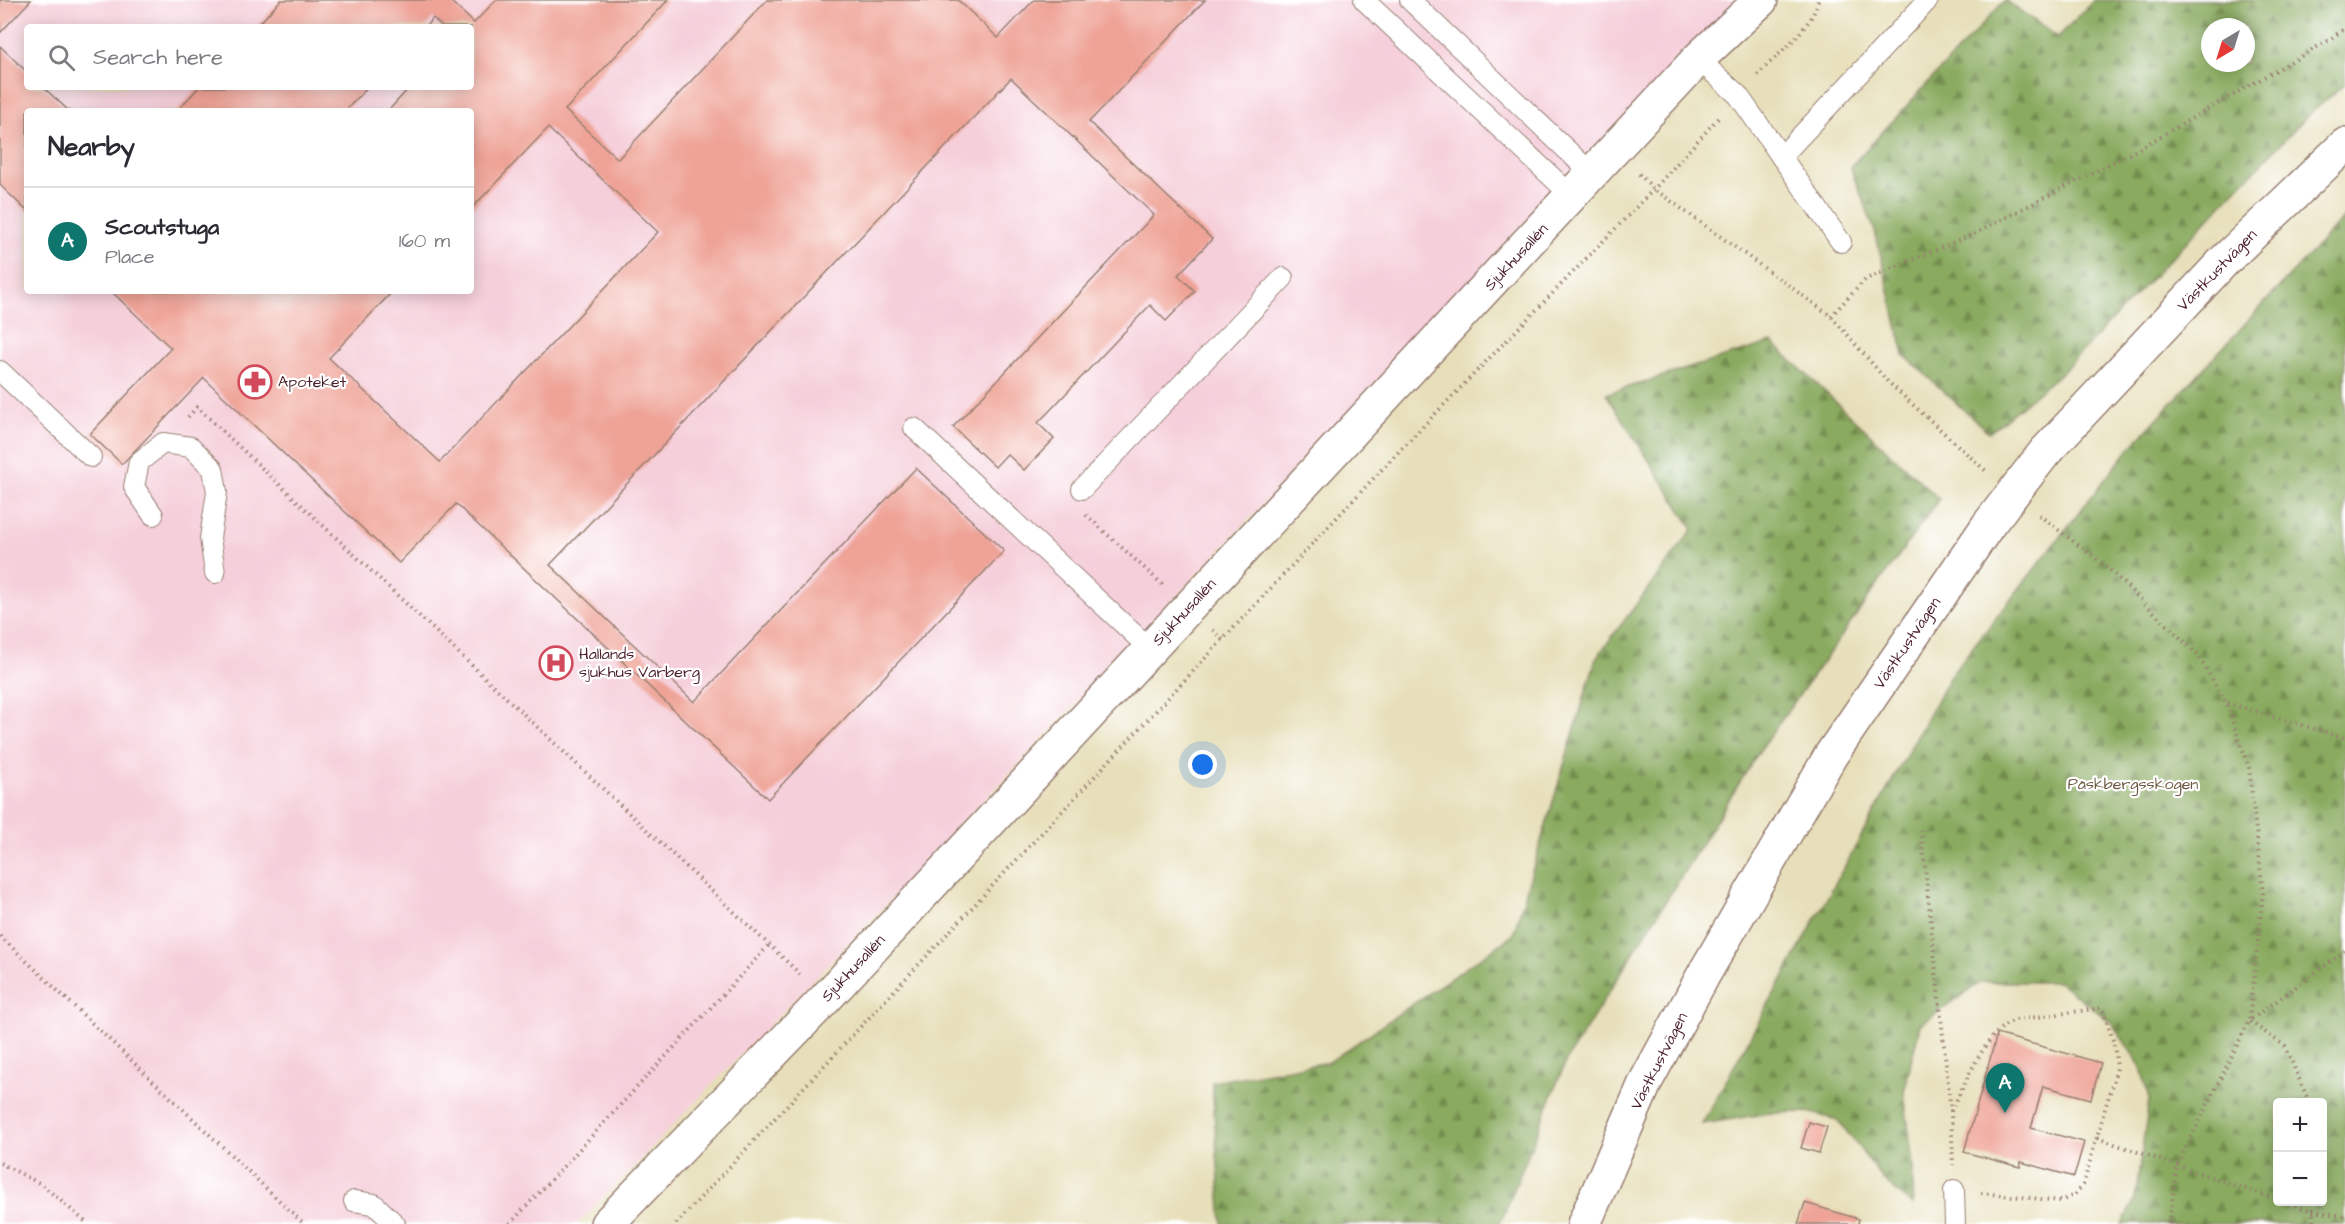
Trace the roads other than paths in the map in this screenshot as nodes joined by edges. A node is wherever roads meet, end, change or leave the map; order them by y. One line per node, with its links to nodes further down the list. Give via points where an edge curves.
1 (1364, 0): 8 (lane)
2 (1410, 0): 8 (lane)
3 (1761, 0): 5 (street, Sjukhusallén)
4 (1928, 0): 7 (lane)
5 (1698, 59): 7 (lane, via 1738,95); 8 (street, Sjukhusallén)
6 (2345, 145): 22 (street, Västkustvägen, bridge, via 2224,261 2045,452 1989,524 1831,755 1704,974 1646,1081)
7 (1781, 157): 9 (lane)
8 (1582, 185): 17 (street, Sjukhusallén)
9 (1841, 242)
10 (1283, 278): 14 (lane)
11 (0, 371): 13 (lane)
12 (914, 428): 17 (lane)
13 (91, 457)
14 (1082, 489)
15 (153, 515): 16 (lane, via 134,487 139,462 163,443 191,447 213,469 217,492 210,538)
16 (215, 573)
17 (1150, 649): 21 (street, Sjukhusallén, via 826,998)
18 (1954, 1191): 23 (lane)
19 (354, 1201): 20 (lane, via 374,1204)
20 (395, 1224)
21 (607, 1224)
22 (1584, 1224)
23 (1955, 1224)

